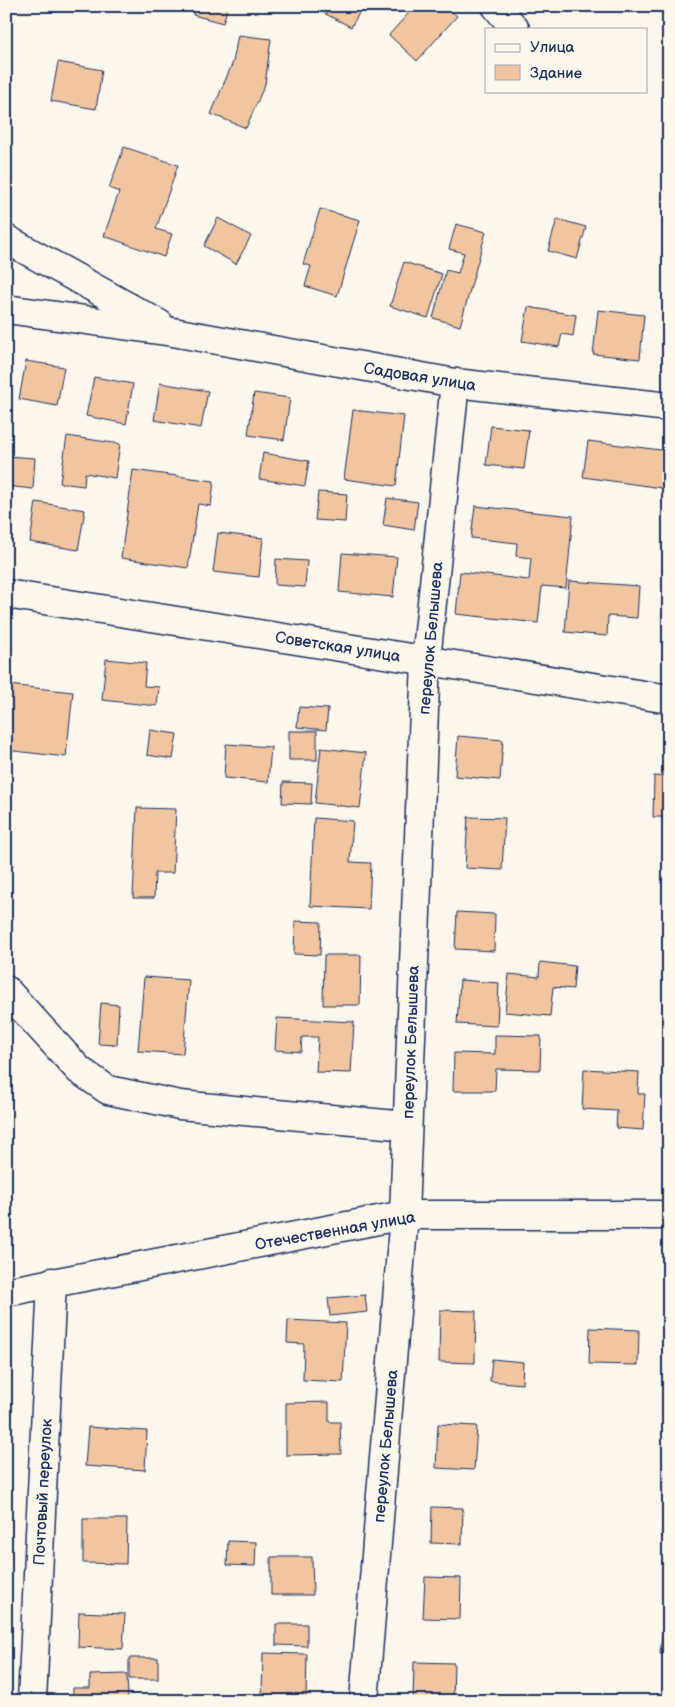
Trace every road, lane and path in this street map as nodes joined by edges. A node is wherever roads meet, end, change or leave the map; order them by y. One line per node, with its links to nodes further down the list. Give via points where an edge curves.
1 (496, 6): 2 (street)
2 (514, 28)
3 (6, 239): 5 (street, Садовая улица)
4 (6, 309): 5 (street, Садовая улица)
5 (173, 332): 6 (street, Садовая улица)
6 (455, 383): 7 (street, Садовая улица); 9 (street, переулок Белышева)
7 (669, 407)
8 (6, 594): 9 (street, Советская улица)
9 (426, 660): 10 (street, Советская улица); 12 (street, переулок Белышева)
10 (669, 700)
11 (6, 990): 12 (street, via 79,1070 108,1090 180,1105)
12 (407, 1126): 13 (street, переулок Белышева)
13 (404, 1215): 14 (street, Отечественная улица); 15 (street, Отечественная улица); 18 (street, переулок Белышева)
14 (669, 1215)
15 (52, 1282): 16 (street, Отечественная улица); 17 (street, Почтовый переулок)
16 (6, 1292)
17 (32, 1701)
18 (364, 1701)

